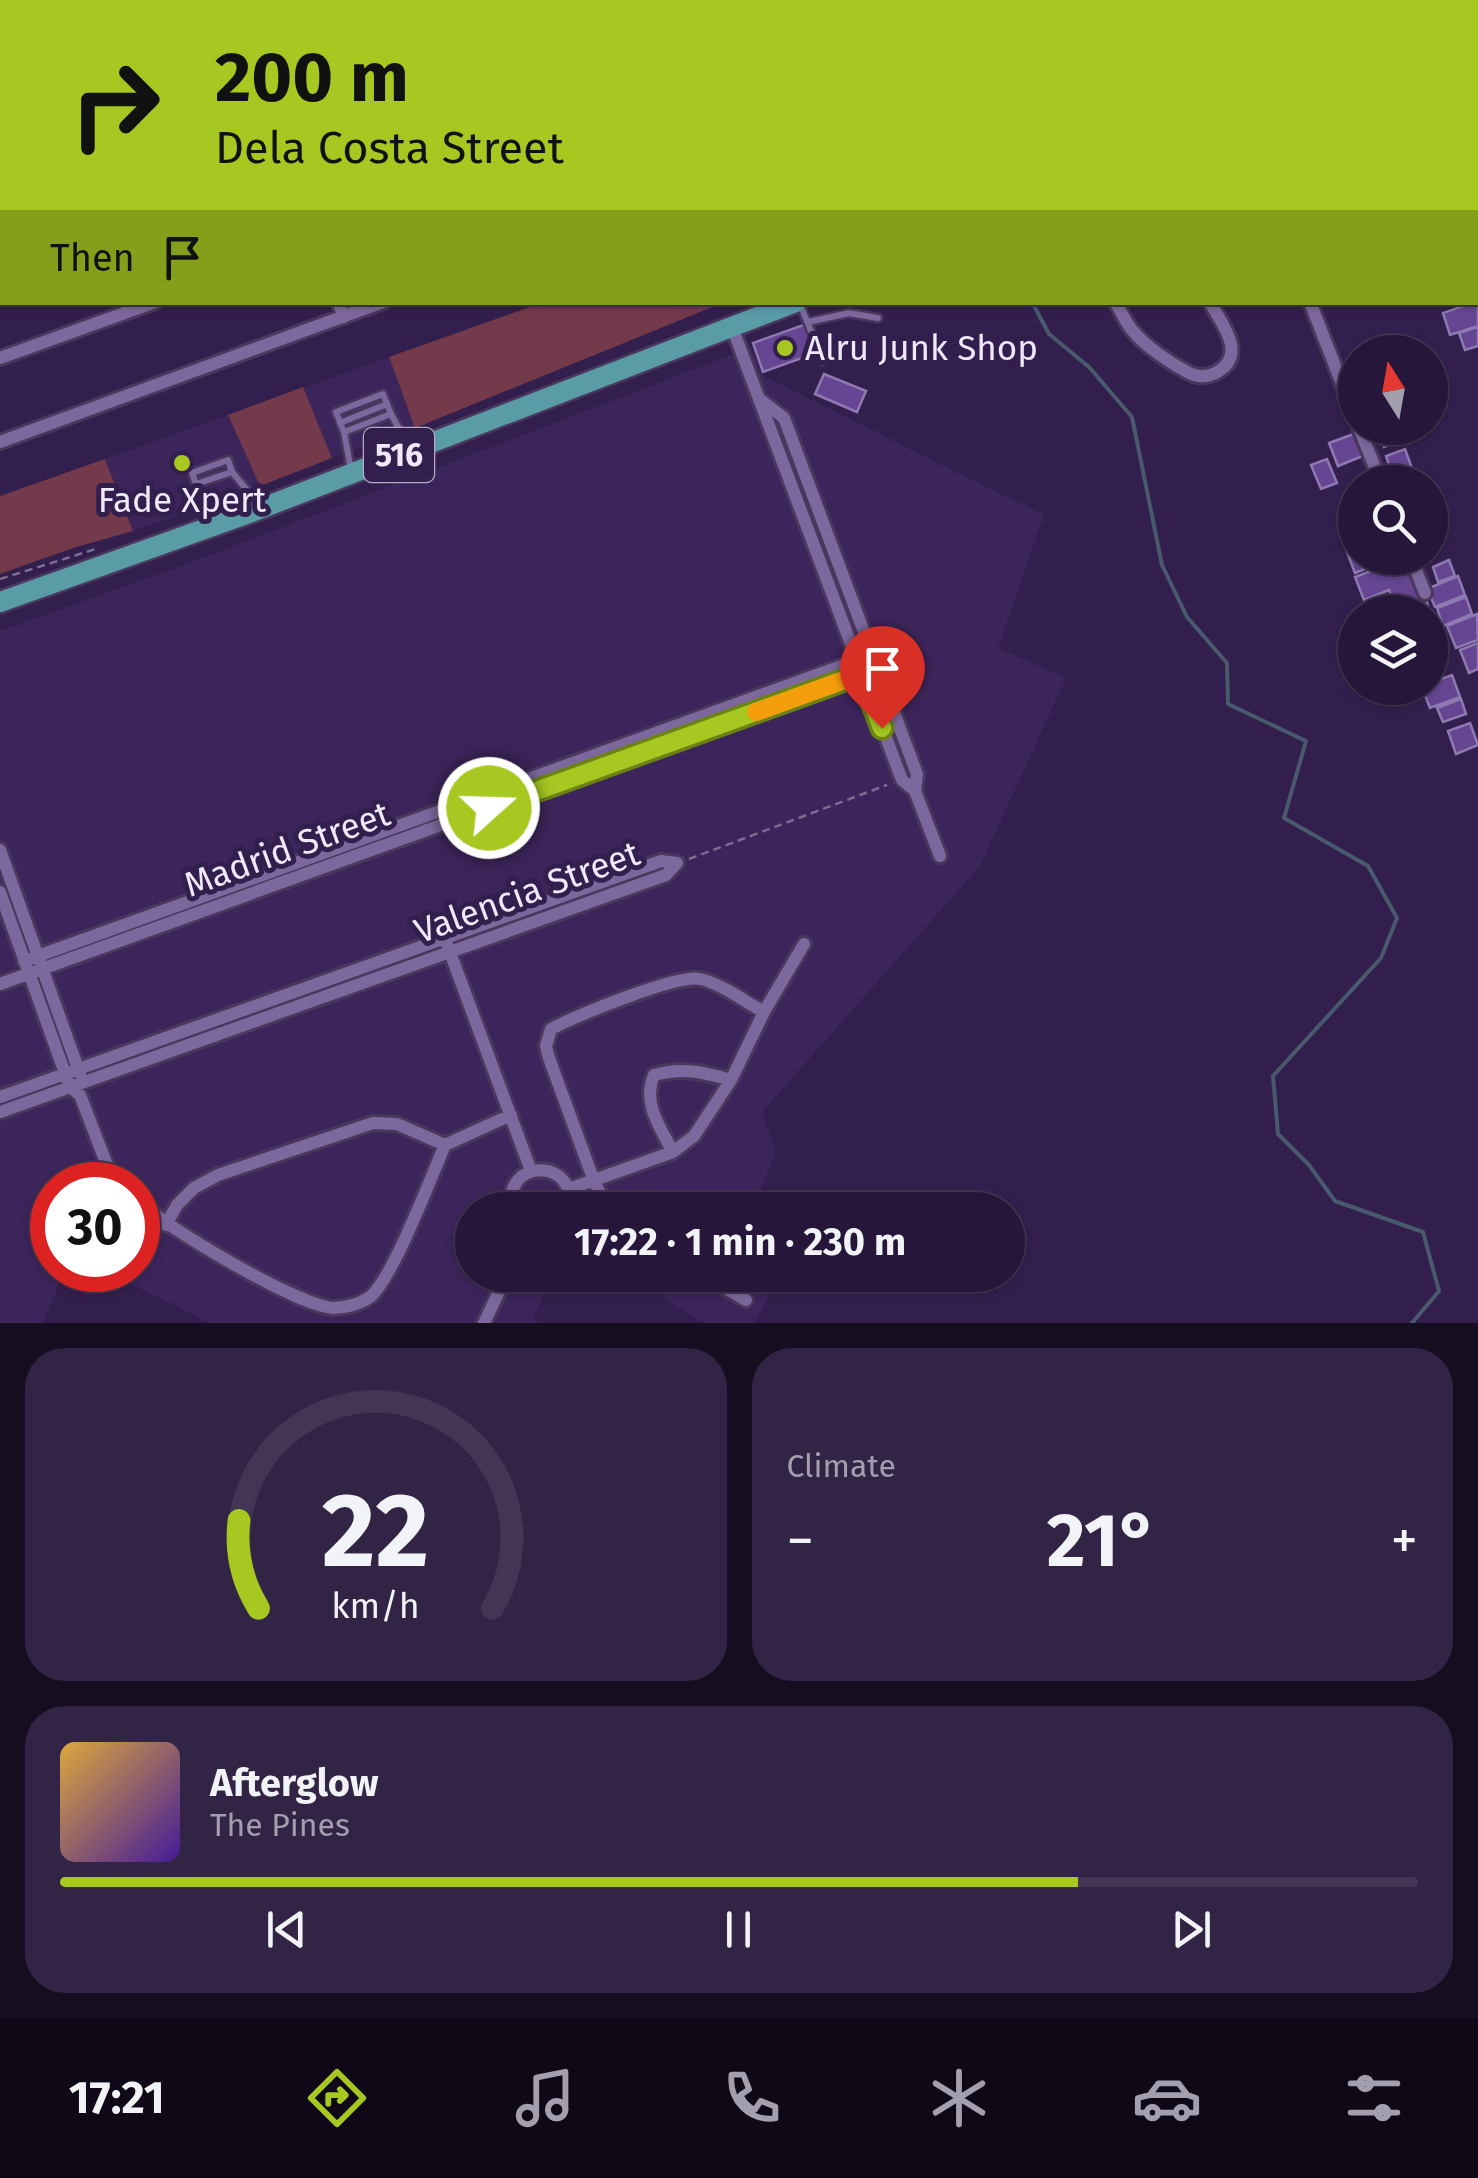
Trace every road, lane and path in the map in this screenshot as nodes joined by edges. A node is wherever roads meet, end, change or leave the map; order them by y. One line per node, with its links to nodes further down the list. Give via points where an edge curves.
1 (147, 305): 13 (street)
2 (339, 305): 9 (street)
3 (376, 305): 9 (street)
4 (790, 305): 12 (main road, 516)
5 (800, 305): 11 (lane)
6 (1117, 305): 7 (street, via 1134,332 1198,377 1216,374 1231,354)
7 (1212, 305)
8 (1311, 305): 15 (street)
9 (344, 317): 19 (street)
10 (878, 318): 11 (lane, via 850,313)
11 (808, 322): 14 (lane)
12 (732, 327): 16 (street); 20 (main road, 516)
13 (0, 358)
14 (823, 361)
15 (1338, 374)
16 (760, 400): 27 (street, via 784,418); 28 (street)
17 (391, 414): 18 (lane); 18 (lane, via 383,394 336,412); 20 (lane)
18 (344, 432): 21 (lane)
19 (0, 442)
20 (410, 450): 21 (main road, 516)
21 (352, 472): 22 (main road, 516)
22 (262, 508): 23 (main road, 516); 23 (lane, via 228,460 192,473)
23 (207, 528): 26 (main road, 516)
24 (1418, 575): 25 (street)
25 (1426, 593)
26 (0, 602)
27 (874, 662): 28 (street, Madrid Street); 30 (street, via 917,774)
28 (859, 667): 29 (street); 38 (street, Madrid Street)
29 (902, 780): 30 (street); 33 (path)
30 (915, 791): 32 (street)
31 (0, 852): 34 (street)
32 (940, 856)
33 (677, 863): 37 (street, Valencia Street, via 666,874)
34 (4, 874): 38 (street)
35 (0, 892): 38 (street)
36 (804, 944): 40 (street)
37 (448, 945): 42 (street, Valencia Street); 45 (street)
38 (33, 965): 39 (street, Madrid Street); 42 (street)
39 (0, 984)
40 (764, 1012): 41 (street); 50 (street, via 693,978 551,1029 546,1046)
41 (732, 1080): 47 (street, via 694,1136); 47 (street, via 694,1069 654,1076 648,1089 652,1113)
42 (75, 1082): 43 (street, Valencia Street); 44 (street, Valencia Street); 48 (street)
43 (0, 1097)
44 (0, 1112)
45 (511, 1115): 46 (street); 49 (street)
46 (445, 1145): 55 (street, via 397,1124 373,1123 218,1174 177,1204); 55 (street, via 388,1274 355,1305 312,1303)
47 (672, 1152): 50 (street)
48 (106, 1162)
49 (532, 1171): 51 (street, via 558,1175); 52 (street)
50 (594, 1181): 51 (street); 53 (street)
51 (569, 1190)
52 (512, 1192)
53 (599, 1192)
54 (160, 1220): 55 (street)
55 (166, 1225)
56 (499, 1292): 59 (street)
57 (733, 1292): 58 (street)
58 (746, 1300)
59 (484, 1323)

